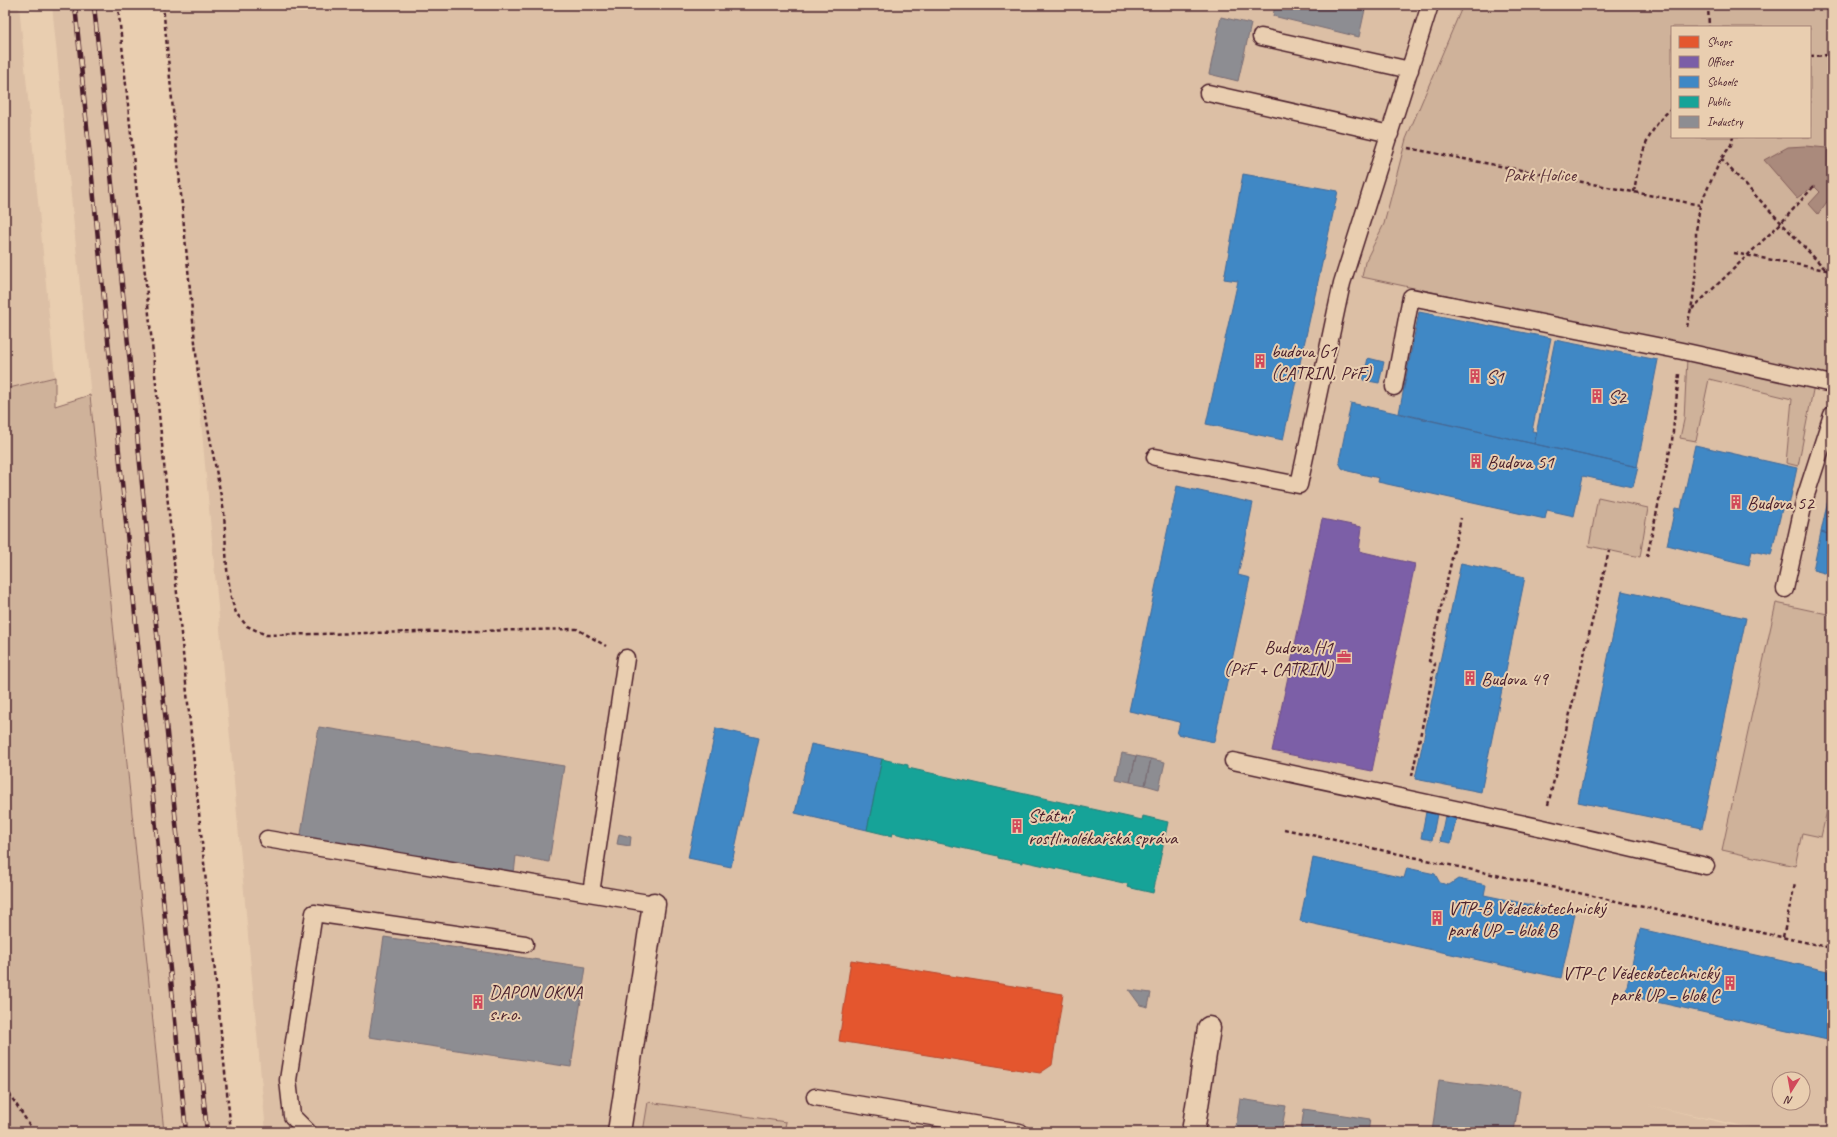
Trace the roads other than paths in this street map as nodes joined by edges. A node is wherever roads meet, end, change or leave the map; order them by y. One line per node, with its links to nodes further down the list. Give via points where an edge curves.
1 (1430, 5): 3 (lane)
2 (1261, 37): 3 (lane)
3 (1410, 70): 5 (lane)
4 (1208, 93): 5 (lane)
5 (1388, 139): 9 (lane, via 1342,283 1299,485)
6 (1832, 384): 7 (lane, via 1411,297)
7 (1394, 387)
8 (1832, 415): 10 (lane, via 1805,498)
9 (1155, 457)
10 (1785, 590)
11 (626, 658): 15 (lane)
12 (1233, 762): 14 (lane, via 1543,828)
13 (267, 840): 15 (lane)
14 (1706, 866)
15 (591, 894): 16 (lane)
16 (654, 904): 21 (street)
17 (525, 944): 20 (lane, via 314,912 288,1080 292,1116)
18 (1209, 1028): 23 (street)
19 (815, 1097): 22 (lane)
20 (308, 1132)
21 (619, 1132)
22 (1020, 1132)
23 (1193, 1132)

